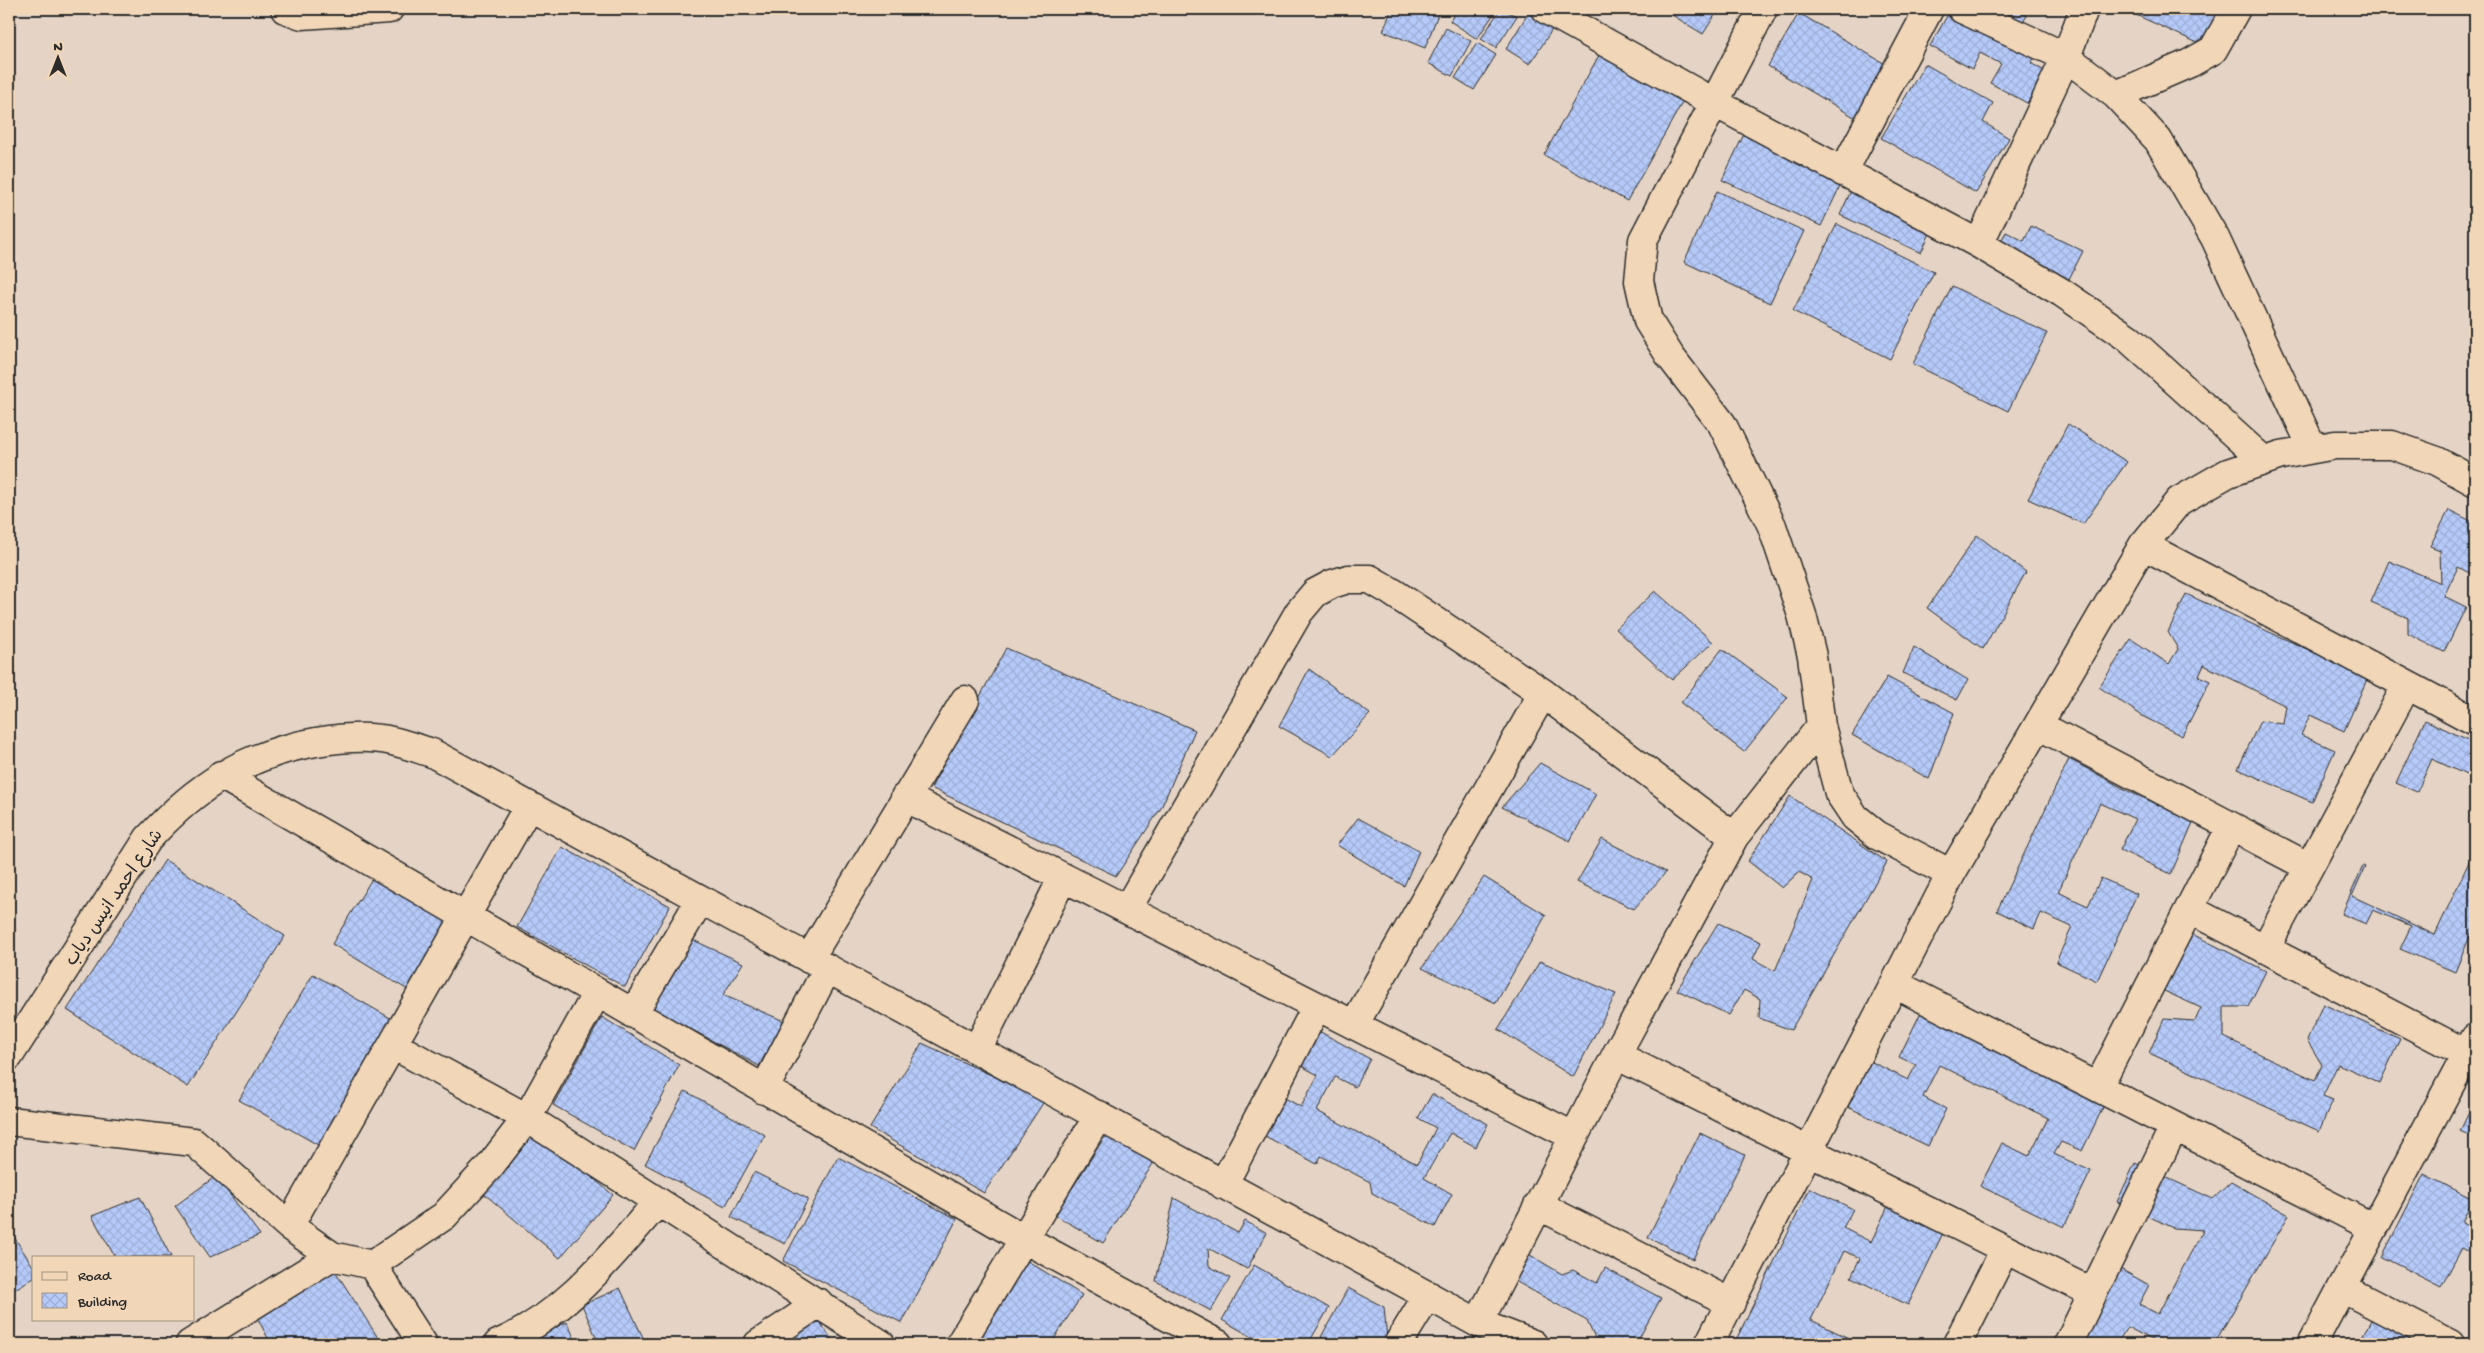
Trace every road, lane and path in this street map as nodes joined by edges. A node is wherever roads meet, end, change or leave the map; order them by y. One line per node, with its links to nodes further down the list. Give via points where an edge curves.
1 (285, 9): 2 (street, via 302,15)
2 (389, 9)
3 (1545, 9): 11 (street)
4 (1763, 9): 11 (street)
5 (1929, 9): 12 (street)
6 (1962, 9): 9 (street)
7 (2084, 9): 9 (street)
8 (2236, 9): 10 (street, via 2213,50)
9 (2066, 57): 10 (street); 13 (street)
10 (2116, 95): 14 (street, via 2158,140 2206,222)
11 (1715, 103): 12 (street); 23 (street, via 1643,240 1639,281 1648,321 1670,356 1722,424 1772,526 1806,631)
12 (1843, 172): 13 (street)
13 (1979, 244): 15 (street, via 2061,292 2128,338)
14 (2313, 449): 15 (street); 16 (street, via 2336,445 2392,445 2437,461)
15 (2263, 460): 17 (street, via 2228,473 2179,500)
16 (2475, 482)
17 (2144, 544): 18 (street); 22 (street)
18 (2407, 685): 21 (street); 29 (street)
19 (1543, 693): 28 (street); 33 (street, via 1370,579 1348,579 1332,584 1315,593 1299,612); 42 (street)
20 (965, 700): 25 (street)
21 (2475, 721)
22 (2038, 725): 27 (street); 30 (street)
23 (1821, 726): 28 (street); 30 (street, via 1839,793 1855,817 1878,835)
24 (221, 776): 26 (street, شارع احمد انيس دياب, via 283,748 340,738 390,740 432,754); 35 (street); 47 (street, شارع احمد انيس دياب, via 170,814 148,840)
25 (905, 797): 31 (street); 37 (street)
26 (528, 806): 32 (street, شارع احمد انيس دياب); 35 (street)
27 (2231, 827): 29 (street); 34 (street)
28 (1734, 837): 46 (street)
29 (2309, 867): 36 (street)
30 (1951, 874): 38 (street)
31 (1063, 877): 33 (street); 45 (street)
32 (700, 900): 37 (street, شارع احمد انيس دياب); 41 (street)
33 (1128, 909): 40 (street)
34 (2189, 909): 36 (street); 48 (street)
35 (466, 917): 39 (street); 43 (street)
36 (2266, 949): 44 (street)
37 (818, 964): 45 (street, شارع احمد انيس دياب); 49 (street)
38 (1895, 984): 48 (street); 55 (street)
39 (597, 993): 41 (street); 51 (street)
40 (1317, 1006): 42 (street); 56 (street)
41 (633, 1014): 49 (street)
42 (1354, 1025): 54 (street)
43 (393, 1045): 51 (street); 59 (street)
44 (2471, 1046): 60 (street)
45 (976, 1050): 50 (street, شارع احمد انيس دياب)
46 (1616, 1055): 54 (street); 55 (street)
47 (9, 1056)
48 (2098, 1087): 53 (street)
49 (764, 1090): 61 (street)
50 (1099, 1115): 56 (street, شارع احمد انيس دياب); 61 (street)
51 (527, 1118): 57 (street); 64 (street, via 490,1166 444,1216)
52 (9, 1121): 59 (street, via 194,1142)
53 (2174, 1127): 60 (street); 66 (street)
54 (1573, 1136): 58 (street)
55 (1809, 1151): 62 (street); 69 (street)
56 (1224, 1185): 67 (street, شارع احمد انيس دياب)
57 (658, 1202): 68 (street); 74 (street, via 593,1276 557,1310 525,1332)
58 (1538, 1205): 69 (street); 70 (street)
59 (289, 1226): 63 (street)
60 (2374, 1228): 65 (street)
61 (1024, 1239): 77 (street); 78 (street)
62 (2005, 1249): 66 (street); 71 (street)
63 (332, 1256): 64 (street); 72 (street)
64 (372, 1265): 73 (street)
65 (2342, 1288): 83 (street); 84 (street)
66 (2093, 1293): 82 (street)
67 (1428, 1295): 70 (street, شارع احمد انيس دياب); 79 (street)
68 (819, 1303): 75 (street); 76 (street)
69 (1731, 1303): 81 (street)
70 (1478, 1323): 80 (street, شارع احمد انيس دياب)
71 (1966, 1341)
72 (190, 1344)
73 (423, 1344)
74 (498, 1344)
75 (758, 1344)
76 (881, 1344)
77 (960, 1344)
78 (1218, 1344)
79 (1398, 1344)
80 (1533, 1344)
81 (1709, 1344)
82 (2068, 1344)
83 (2312, 1344)
84 (2450, 1344)

